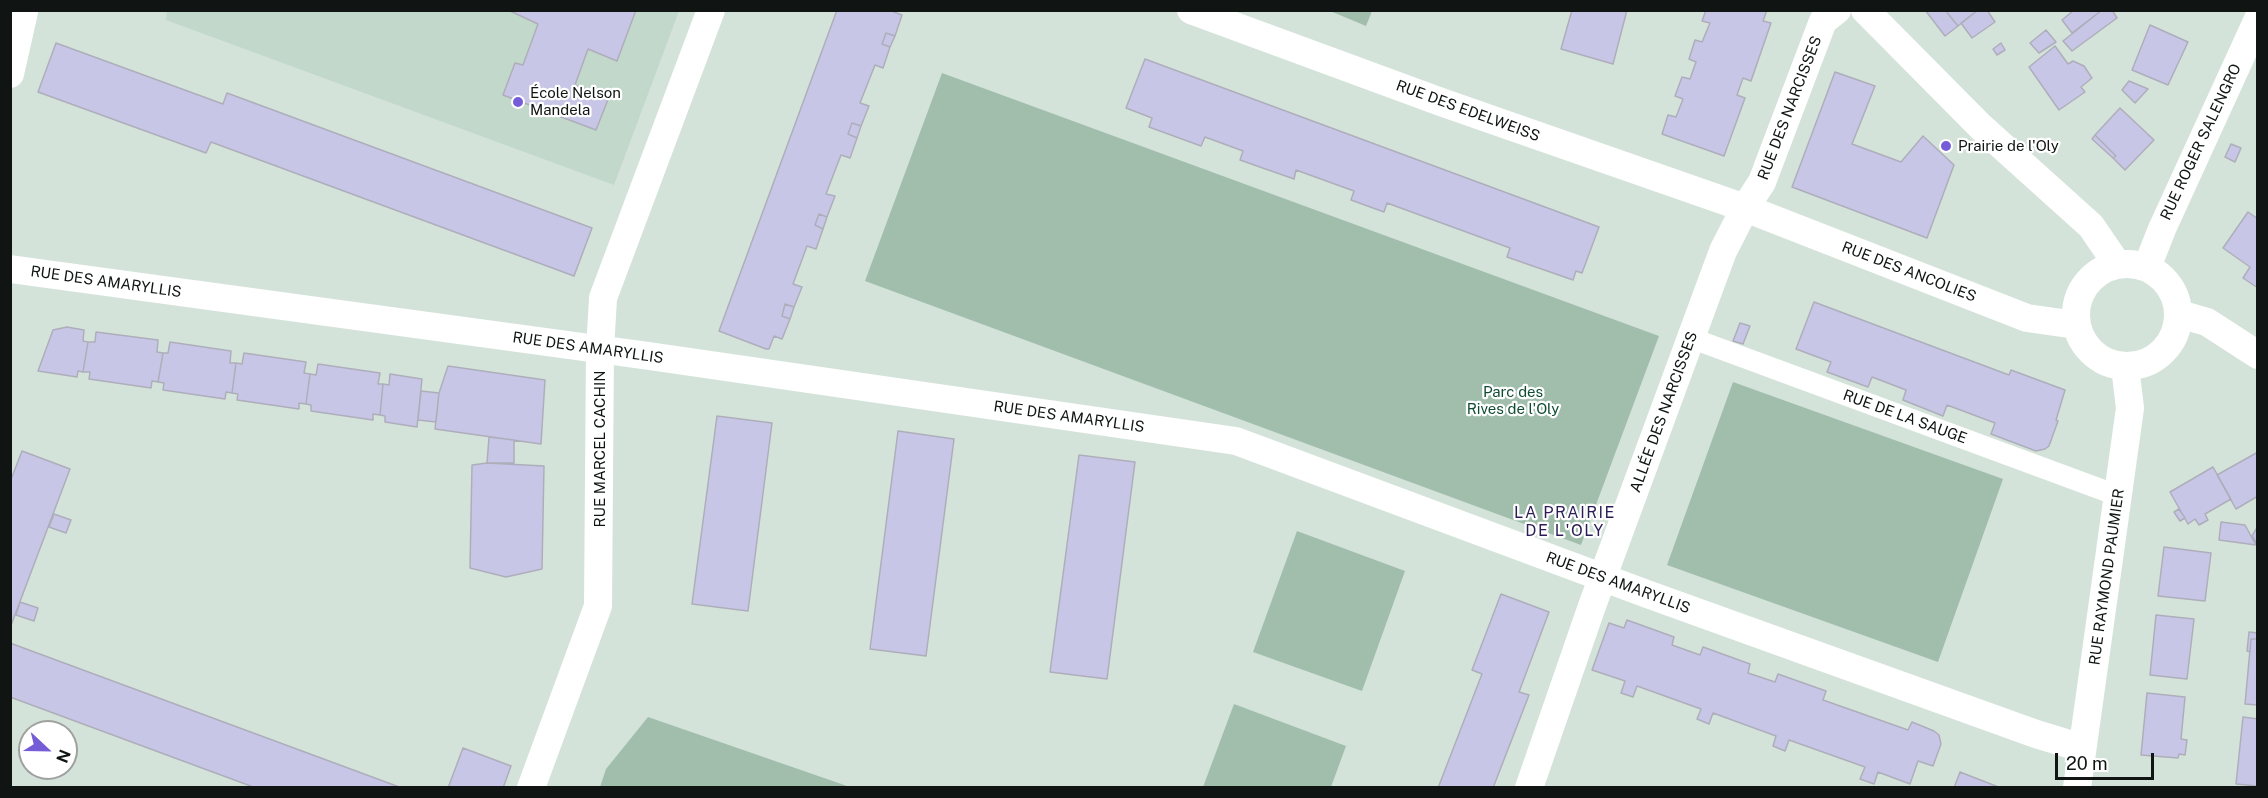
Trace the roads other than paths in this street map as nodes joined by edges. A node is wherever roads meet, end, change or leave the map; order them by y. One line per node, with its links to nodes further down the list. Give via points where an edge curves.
1 (711, 10): 16 (street, RUE MARCEL CACHIN, via 603,298)
2 (1191, 10): 9 (street, RUE DES EDELWEISS)
3 (1837, 10): 9 (street, RUE DES NARCISSES, via 1823,21 1762,182)
4 (1865, 10): 10 (street, via 1982,127 2091,226)
5 (20, 12): 8 (street)
6 (2258, 19): 7 (street, RUE ROGER SALENGRO)
7 (2248, 65): 11 (street, RUE ROGER SALENGRO, via 2162,229)
8 (10, 74)
9 (1745, 208): 14 (street, RUE DES ANCOLIES, via 2027,318); 15 (street, ALLÉE DES NARCISSES, via 1723,251)
10 (2117, 264): 11 (street); 14 (street, via 2099,271 2084,285 2076,304)
11 (2147, 267): 13 (street, via 2170,286)
12 (10, 268): 16 (street, RUE DES AMARYLLIS)
13 (2179, 314): 17 (street, via 2207,322); 18 (street, via 2176,331 2157,357)
14 (2076, 324): 18 (street, via 2082,341 2093,354)
15 (1691, 338): 19 (street, RUE DE LA SAUGE); 20 (street, ALLÉE DES NARCISSES)
16 (600, 350): 20 (street, RUE DES AMARYLLIS, via 1236,441); 22 (street, RUE MARCEL CACHIN, via 598,606)
17 (2258, 356)
18 (2125, 367): 19 (street, RUE RAYMOND PAUMIER, via 2130,408)
19 (2118, 496): 21 (street, RUE RAYMOND PAUMIER)
20 (1603, 578): 21 (street, RUE DES AMARYLLIS); 23 (street, ALLÉE DES NARCISSES)
21 (2082, 748): 24 (street, RUE RAYMOND PAUMIER)
22 (531, 788)
23 (1529, 788)
24 (2077, 788)

